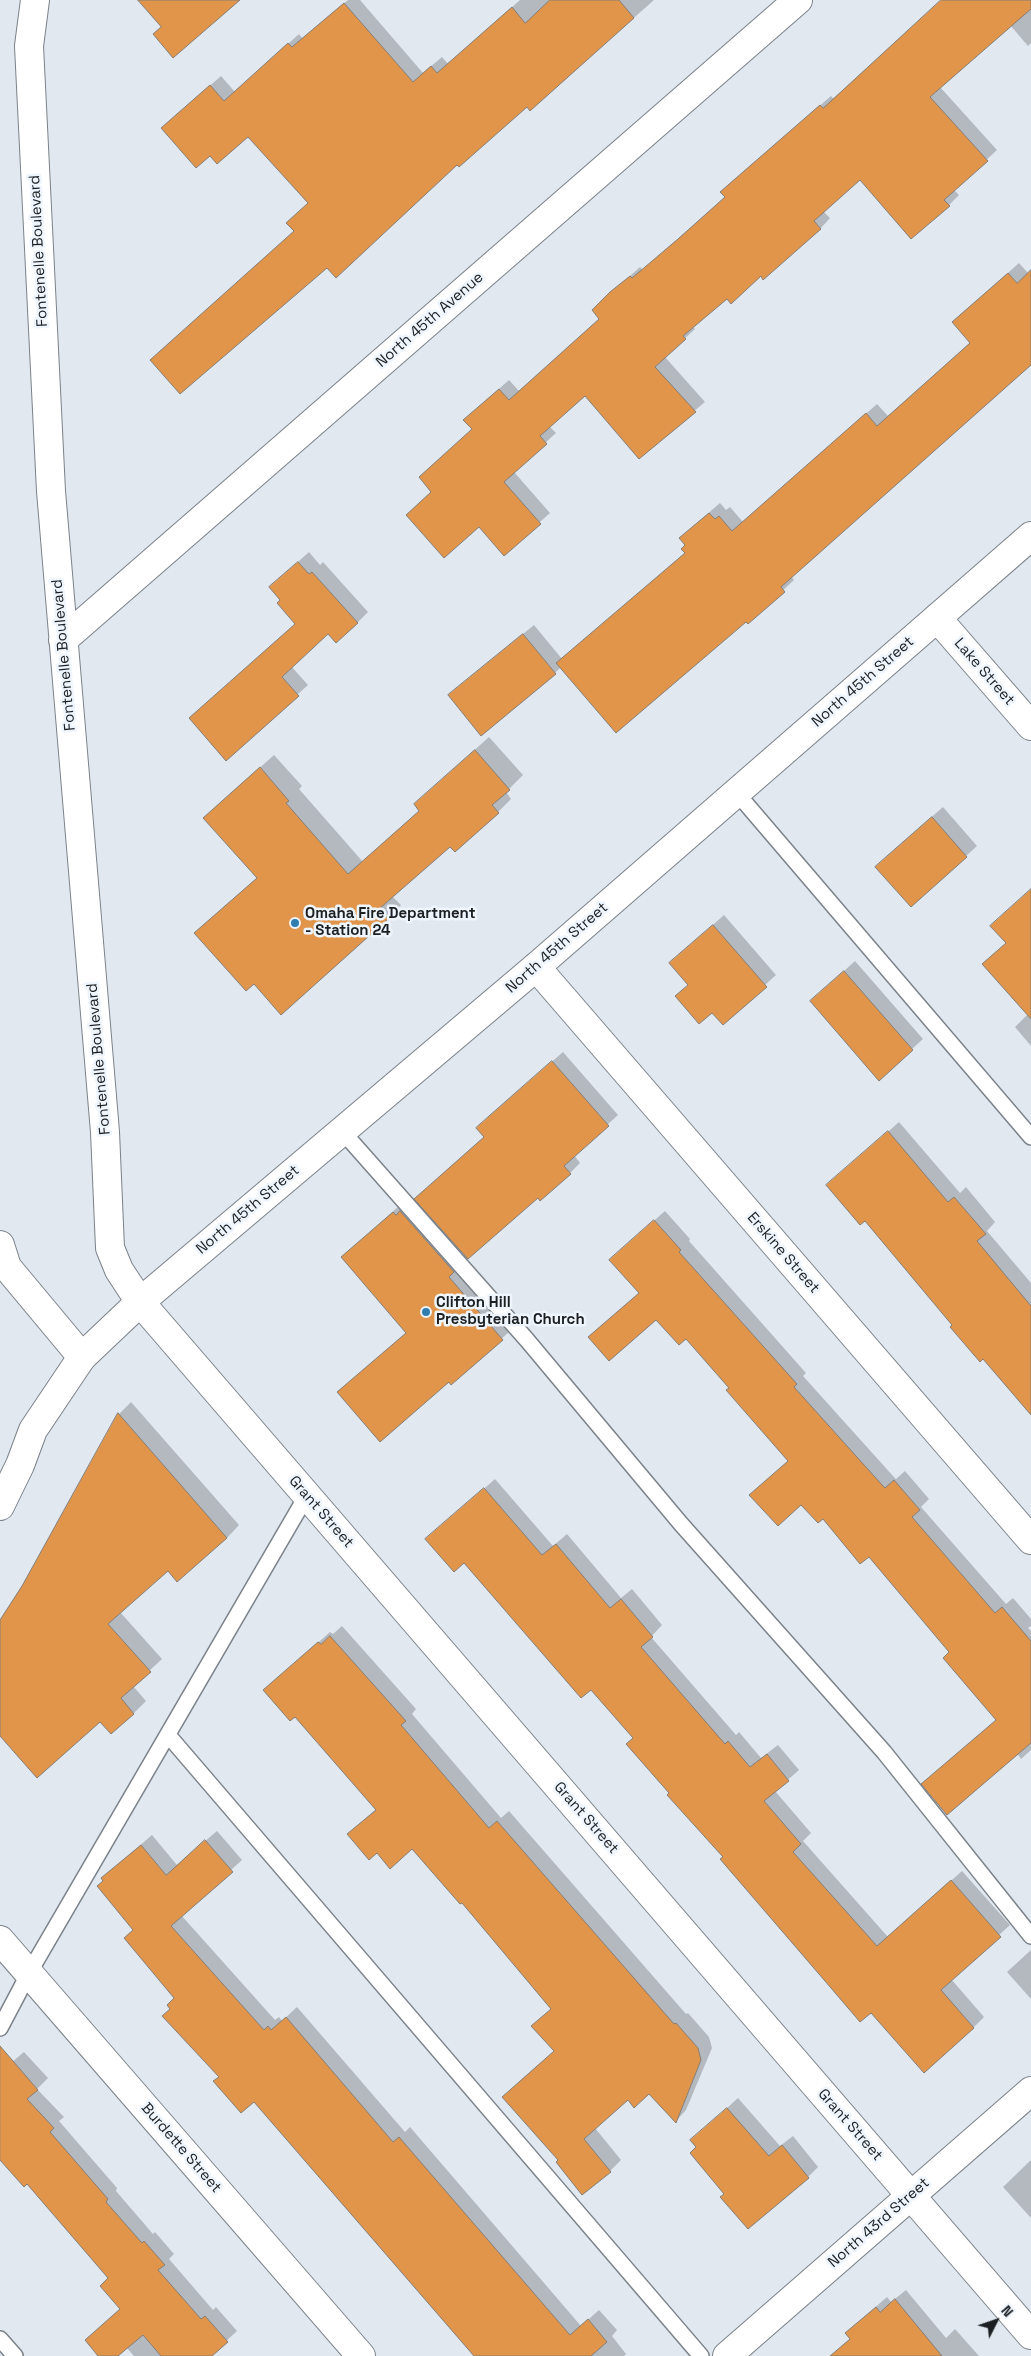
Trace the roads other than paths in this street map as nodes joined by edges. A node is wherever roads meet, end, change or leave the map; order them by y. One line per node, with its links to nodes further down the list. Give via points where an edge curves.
1 (35, 0): 5 (street, Fontenelle Boulevard, via 29,46 51,491)
2 (798, 0): 5 (street, North 45th Avenue)
3 (1031, 536): 4 (street, North 45th Street)
4 (937, 618): 6 (street, Lake Street); 7 (street, North 45th Street)
5 (63, 640): 12 (street, Fontenelle Boulevard, via 105,1132 110,1248 119,1270)
6 (1031, 726)
7 (736, 792): 8 (street, North 45th Street); 10 (lane)
8 (536, 967): 9 (street, North 45th Street); 16 (street, Erskine Street)
9 (342, 1131): 12 (street, North 45th Street); 18 (lane, via 527,1340 681,1524 884,1752)
10 (1031, 1137)
11 (2, 1257): 13 (street)
12 (140, 1302): 13 (street, North 45th Street); 14 (street, Grant Street)
13 (82, 1358): 15 (street, North 45th Street, via 32,1430 20,1465)
14 (307, 1495): 17 (lane); 23 (street, Grant Street)
15 (0, 1506)
16 (1031, 1540)
17 (168, 1735): 20 (lane); 28 (lane)
18 (1031, 1936)
19 (0, 1940): 20 (street, Burdette Street)
20 (29, 1974): 21 (lane); 27 (street, Burdette Street)
21 (0, 2028)
22 (1031, 2091): 23 (street, North 43rd Street)
23 (911, 2195): 24 (street, Grant Street); 29 (street, North 43rd Street)
24 (1031, 2335)
25 (0, 2339): 26 (lane)
26 (15, 2356)
27 (361, 2356)
28 (701, 2356)
29 (727, 2356)

